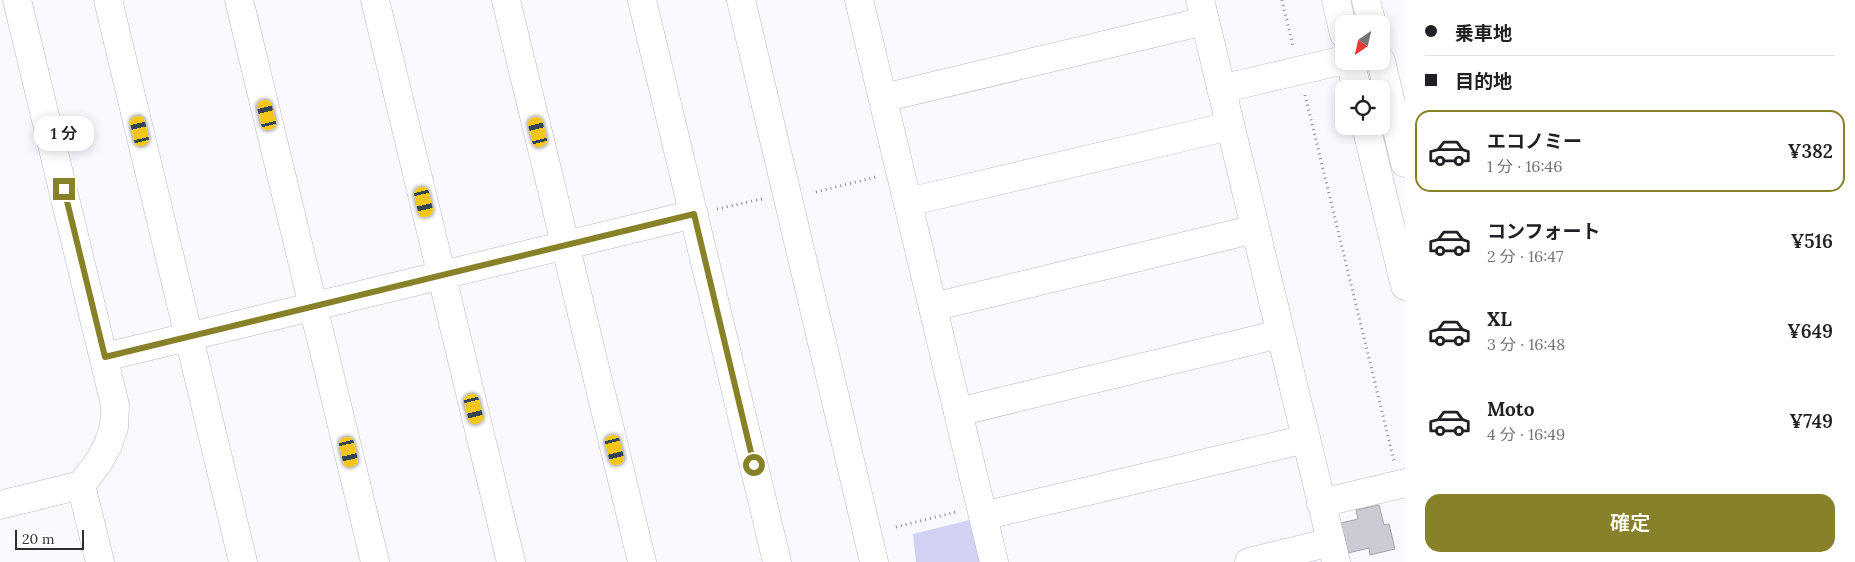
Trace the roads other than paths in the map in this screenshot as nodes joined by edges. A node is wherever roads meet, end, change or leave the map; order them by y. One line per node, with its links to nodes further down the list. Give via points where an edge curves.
1 (108, 0): 30 (street)
2 (239, 0): 27 (street)
3 (375, 0): 25 (street)
4 (506, 0): 24 (street)
5 (642, 0): 22 (street)
6 (741, 0): 46 (street)
7 (859, 0): 17 (street)
8 (1336, 0): 12 (street)
9 (1366, 0): 13 (street)
10 (20, 1): 31 (street)
11 (1202, 11): 16 (street); 17 (street)
12 (1340, 15)
13 (1370, 15)
14 (1335, 62): 16 (street)
15 (1383, 70): 20 (street)
16 (1221, 90): 18 (street)
17 (883, 98): 21 (street)
18 (1230, 126): 21 (street); 23 (street)
19 (1368, 135): 26 (street)
20 (1405, 163)
21 (908, 202): 28 (street)
22 (694, 214): 24 (street); 45 (street)
23 (1255, 229): 28 (street); 29 (street)
24 (566, 245): 25 (street); 44 (street)
25 (442, 275): 27 (street); 43 (street)
26 (1405, 286)
27 (313, 307): 30 (street); 42 (street)
28 (933, 307): 32 (street)
29 (1280, 334): 32 (street); 33 (street)
30 (189, 337): 31 (street); 41 (street)
31 (105, 357): 35 (street, via 115,405 114,427 98,463)
32 (958, 412): 38 (street)
33 (1306, 439): 36 (street); 38 (street)
34 (1402, 484): 36 (street)
35 (81, 485): 37 (street); 40 (street)
36 (1321, 503): 39 (street)
37 (0, 505)
38 (982, 511): 47 (street)
39 (1333, 552): 48 (street)
40 (100, 562)
41 (243, 562)
42 (376, 562)
43 (511, 562)
44 (642, 562)
45 (777, 562)
46 (874, 562)
47 (994, 562)
48 (1249, 562)

